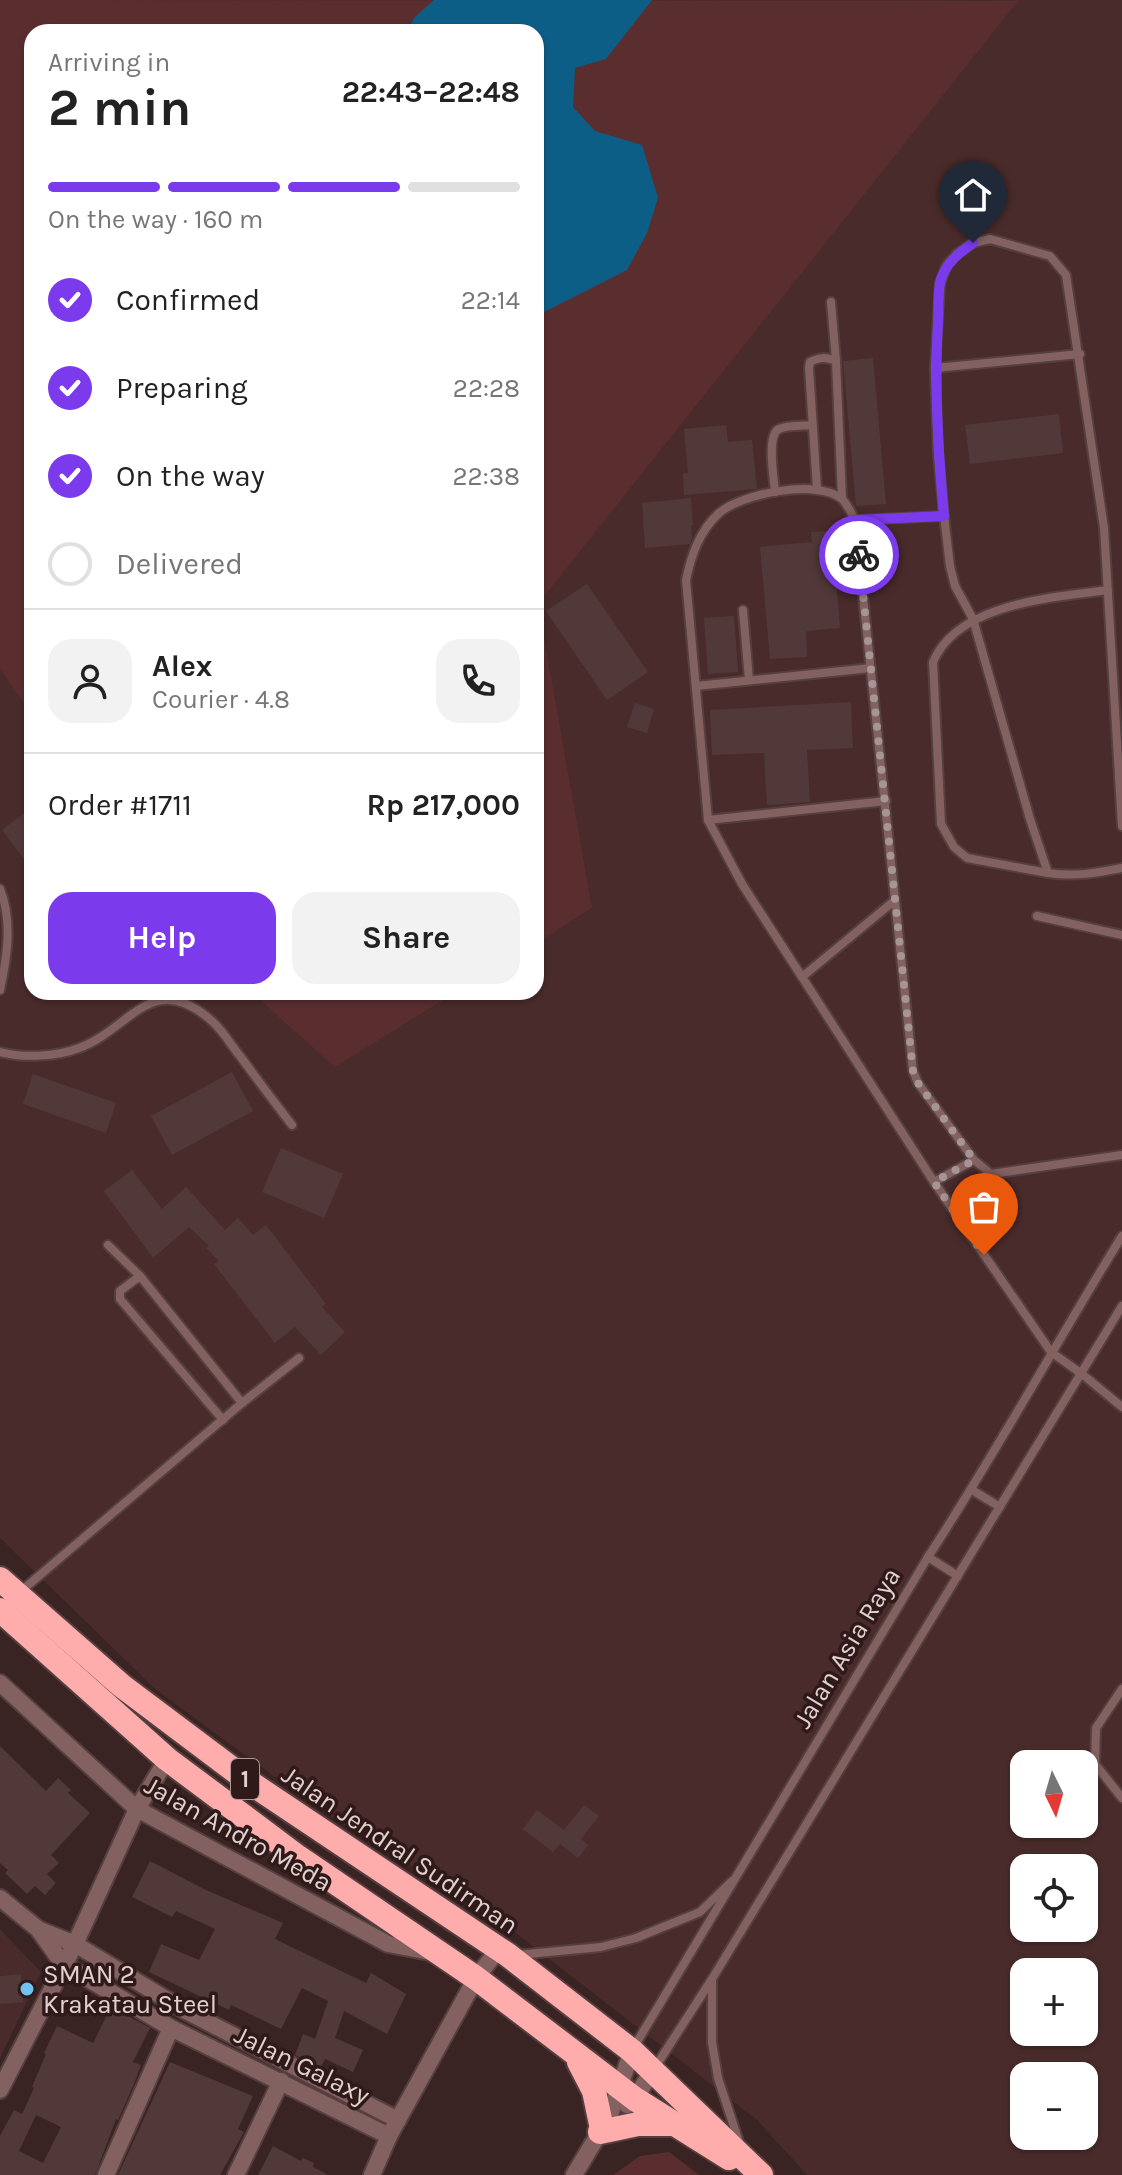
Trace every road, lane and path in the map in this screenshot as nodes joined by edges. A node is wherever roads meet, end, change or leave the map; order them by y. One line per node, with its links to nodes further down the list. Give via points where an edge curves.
1 (831, 302): 3 (lane)
2 (1080, 354): 4 (lane); 4 (lane, via 1066,275 1050,256 990,239 973,243 947,265 940,283); 11 (lane)
3 (836, 361): 5 (lane, via 819,357 810,362); 8 (lane)
4 (935, 368): 9 (lane)
5 (812, 425): 6 (lane); 7 (lane, via 774,433)
6 (817, 489): 7 (lane); 8 (lane)
7 (775, 492): 16 (lane, via 737,500 718,514 691,556 686,580)
8 (842, 498): 10 (lane)
9 (944, 516): 10 (lane); 13 (lane, via 955,586)
10 (855, 520): 14 (lane)
11 (1108, 590): 13 (lane, via 1046,598); 19 (lane)
12 (743, 610): 15 (lane)
13 (973, 619): 21 (lane); 21 (lane, via 940,646 933,662 941,824 967,858)
14 (871, 668): 15 (lane); 17 (lane)
15 (749, 680): 16 (lane)
16 (696, 686): 18 (lane)
17 (886, 801): 18 (lane); 23 (lane)
18 (708, 820): 26 (lane)
19 (1122, 826)
20 (1122, 868): 21 (lane, via 1065,876)
21 (1048, 873)
22 (0, 889): 27 (lane, via 8,954)
23 (894, 901): 26 (lane); 32 (lane, via 913,1071)
24 (1037, 916): 25 (lane)
25 (1122, 935)
26 (802, 977): 33 (lane)
27 (0, 990)
28 (171, 1000): 29 (lane, via 132,1012 80,1048); 30 (lane, via 216,1024)
29 (1, 1054)
30 (292, 1125)
31 (1122, 1155): 32 (lane, via 991,1174)
32 (974, 1160): 33 (lane)
33 (934, 1182): 38 (lane)
34 (1122, 1236): 38 (lane, Jalan Asia Raya)
35 (108, 1245): 36 (lane)
36 (140, 1276): 41 (lane); 43 (lane, via 123,1286 120,1299)
37 (1122, 1306): 40 (lane)
38 (1051, 1352): 40 (lane); 44 (lane, Jalan Asia Raya)
39 (299, 1358): 41 (lane)
40 (1082, 1374): 42 (lane); 45 (lane)
41 (242, 1403): 43 (lane)
42 (1122, 1407)
43 (223, 1420): 48 (lane)
44 (972, 1490): 45 (lane); 46 (lane, Jalan Asia Raya)
45 (1000, 1507): 47 (lane)
46 (928, 1557): 47 (lane); 54 (lane, Jalan Asia Raya)
47 (958, 1576): 62 (lane)
48 (6, 1595): 51 (highway, 1); 58 (highway, Jalan Jendral Sudirman / 1, via 242,1777)
49 (0, 1683): 53 (street, Jalan Andro Meda)
50 (1122, 1689): 52 (lane, via 1096,1728 1095,1764)
51 (167, 1759): 53 (street); 59 (highway, 1)
52 (1122, 1798)
53 (137, 1809): 57 (street); 59 (street, Jalan Andro Meda, via 388,1944)
54 (741, 1872): 58 (lane, via 700,1912 636,1938 601,1947); 64 (lane, Jalan Asia Raya)
55 (0, 1898): 56 (street, Jalan Galaxy)
56 (38, 1929): 57 (street, Jalan Galaxy); 60 (street, Jalan Galaxy)
57 (75, 1944): 60 (street); 70 (street, Jalan Galaxy, via 184,2010)
58 (503, 1953): 61 (street); 64 (highway, Jalan Jendral Sudirman / 1)
59 (441, 1954): 61 (highway, 1)
60 (63, 1964): 63 (street, Jalan Galaxy); 68 (street)
61 (476, 1978): 65 (highway, 1); 70 (street)
62 (712, 1979): 66 (lane); 74 (lane, via 718,2078)
63 (171, 2028): 67 (street, Jalan Galaxy); 75 (street)
64 (632, 2051): 66 (highway, Jalan Jendral Sudirman / 1); 69 (street, Jalan Asia Raya)
65 (574, 2053): 69 (highway, 1); 72 (highway, via 594,2091)
66 (652, 2071): 69 (street); 74 (highway, Jalan Jendral Sudirman / 1)
67 (281, 2081): 73 (street, Jalan Galaxy); 76 (street)
68 (0, 2090)
69 (626, 2093): 71 (highway, 1); 72 (street)
70 (398, 2120): 73 (street)
71 (674, 2124): 72 (highway); 74 (highway, 1)
72 (604, 2126): 78 (street)
73 (389, 2136): 77 (street)
74 (754, 2169)
75 (106, 2175)
76 (236, 2175)
77 (372, 2175)
78 (574, 2175)

